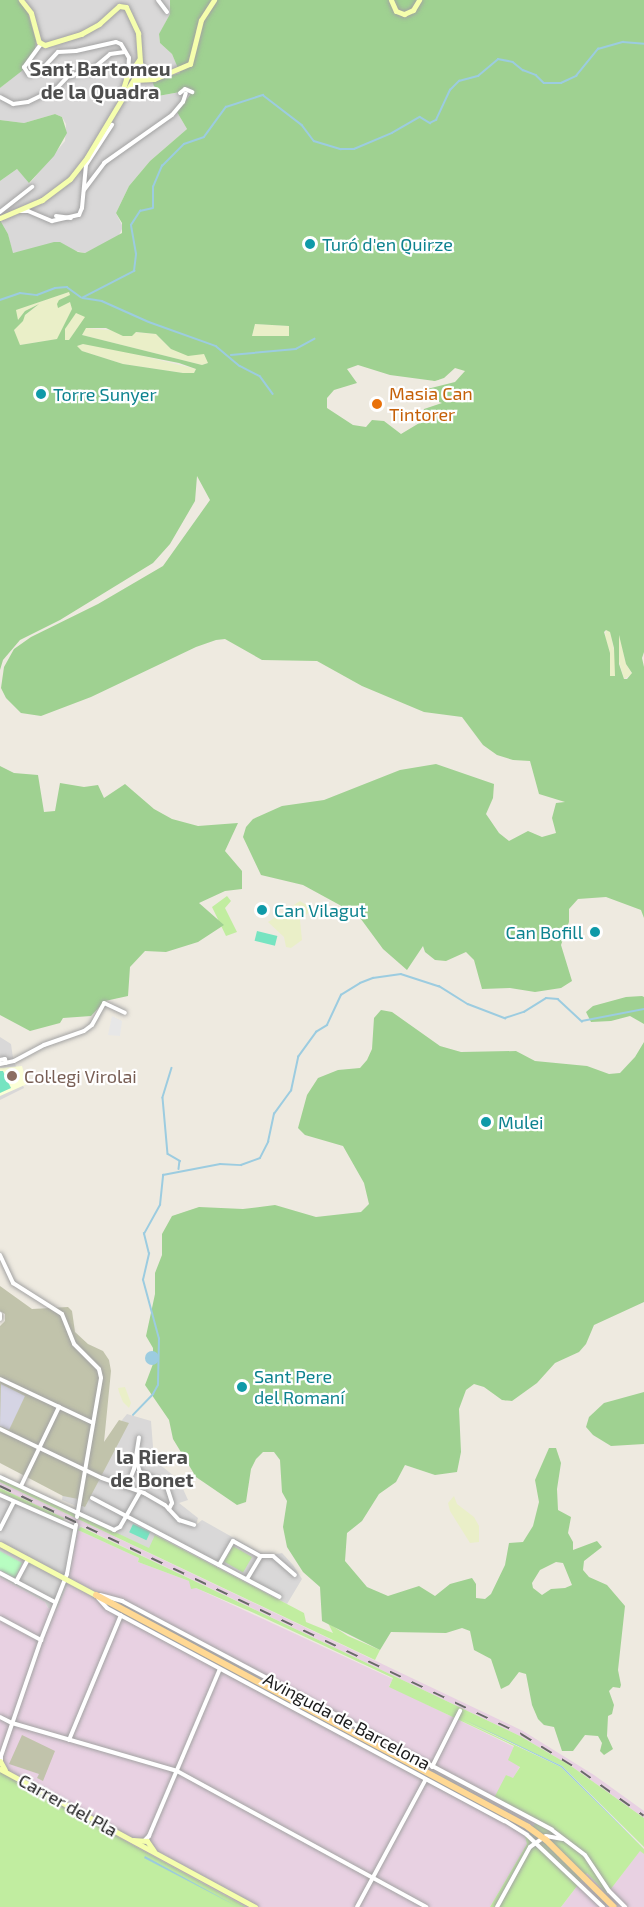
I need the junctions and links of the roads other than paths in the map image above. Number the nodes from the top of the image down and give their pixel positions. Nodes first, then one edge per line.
1 (21, 0) edge
2 (158, 0) edge
3 (214, 0) edge
4 (391, 0) edge
5 (419, 0) edge
6 (167, 12) dead end
7 (41, 44) junction
8 (125, 52) junction
9 (138, 64) junction
10 (138, 75) junction
11 (147, 77) junction
12 (129, 81) junction
13 (123, 92) junction
14 (192, 92) dead end
15 (180, 93) dead end
16 (186, 93) dead end
17 (0, 97) edge
18 (118, 105) junction
19 (112, 125) dead end
20 (32, 187) dead end
21 (83, 191) junction
22 (13, 207) junction
23 (29, 210) junction
24 (0, 212) edge
25 (56, 216) dead end
26 (0, 218) edge
27 (72, 218) junction
28 (125, 1013) dead end
29 (0, 1062) edge
30 (0, 1255) edge
31 (0, 1379) edge
32 (59, 1407) junction
33 (93, 1423) junction
34 (0, 1429) edge
35 (139, 1437) dead end
36 (39, 1448) junction
37 (135, 1457) junction
38 (85, 1470) junction
39 (0, 1476) edge
40 (21, 1486) junction
41 (127, 1487) junction
42 (140, 1492) junction
43 (0, 1495) edge
44 (92, 1498) dead end
45 (14, 1502) junction
46 (169, 1509) junction
47 (77, 1515) junction
48 (126, 1516) junction
49 (194, 1525) dead end
50 (0, 1529) edge
51 (0, 1544) edge
52 (260, 1556) junction
53 (28, 1559) junction
54 (219, 1565) junction
55 (0, 1574) edge
56 (295, 1575) dead end
57 (64, 1578) junction
58 (247, 1579) junction
59 (16, 1582) junction
60 (96, 1595) junction
61 (280, 1598) dead end
62 (55, 1602) junction
63 (127, 1604) junction
64 (114, 1609) junction
65 (121, 1615) junction
66 (0, 1618) edge
67 (40, 1640) junction
68 (223, 1667) junction
69 (460, 1711) dead end
70 (0, 1717) edge
71 (12, 1723) junction
72 (69, 1740) junction
73 (1, 1763) edge
74 (432, 1767) junction
75 (177, 1771) junction
76 (426, 1779) junction
77 (485, 1803) junction
78 (505, 1821) junction
79 (543, 1838) junction
80 (566, 1840) junction
81 (535, 1842) junction
82 (146, 1843) junction
83 (373, 1878) junction
84 (623, 1906) edge
85 (255, 1907) edge
86 (357, 1907) edge
87 (426, 1907) edge
88 (497, 1907) edge
89 (603, 1907) edge
90 (614, 1907) edge

1 - 7 main road
2 - 6 street
3 - 11 main road
4 - 5 main road
7 - 8 street
7 - 9 main road
8 - 12 street
8 - 17 street
9 - 10 main road
9 - 11 main road
9 - 12 main road
10 - 11 main road
10 - 12 main road
10 - 13 main road
11 - 12 main road
12 - 13 main road
12 - 18 main road
13 - 18 main road
14 - 15 street
16 - 21 street
18 - 23 main road
19 - 21 street
20 - 22 street
21 - 27 street
22 - 23 main road
22 - 24 street
22 - 26 main road
23 - 27 street
25 - 27 street
28 - 29 street
30 - 33 street
31 - 32 street
32 - 33 street
32 - 36 street
33 - 38 street
34 - 36 street
35 - 37 street
36 - 38 street
36 - 40 street
37 - 41 street
37 - 46 street
38 - 41 street
38 - 47 street
39 - 40 street
40 - 47 street
41 - 42 street
42 - 46 street
42 - 48 street
43 - 45 street
44 - 48 street
45 - 50 street
45 - 57 street
46 - 49 street
47 - 48 street
48 - 54 street
51 - 53 main road, Avinguda de Barcelona
52 - 54 street
52 - 56 street
52 - 58 street
53 - 57 main road, Avinguda de Barcelona
53 - 59 street
54 - 58 street
55 - 59 street
57 - 60 main road, Avinguda de Barcelona
57 - 62 street
58 - 61 street
59 - 62 street
60 - 63 street, Avinguda de Barcelona
60 - 64 main road, Avinguda de Barcelona
62 - 67 street
63 - 64 street
63 - 74 street, Avinguda de Barcelona
64 - 65 street, Avinguda de Barcelona
64 - 68 main road, Avinguda de Barcelona
65 - 68 street, Avinguda de Barcelona
65 - 72 street
66 - 67 street
67 - 71 street
68 - 75 street
68 - 76 street, Avinguda de Barcelona
68 - 77 main road, Avinguda de Barcelona
69 - 74 street
70 - 71 street
71 - 72 street
71 - 73 street
72 - 75 street
73 - 82 main road, Carrer del Pla
74 - 80 street, Avinguda de Barcelona
75 - 82 street
75 - 83 street
76 - 78 street, Avinguda de Barcelona
76 - 83 street
77 - 78 street, Avinguda de Barcelona
77 - 79 main road, Avinguda de Barcelona
78 - 81 street, Avinguda de Barcelona
79 - 80 street, Avinguda de Barcelona
79 - 81 street
79 - 90 main road, Avinguda de Barcelona
80 - 84 street, Avinguda de Barcelona
81 - 88 street
81 - 89 street, Avinguda de Barcelona
82 - 85 main road, Carrer del Pla
83 - 86 street
83 - 87 street

